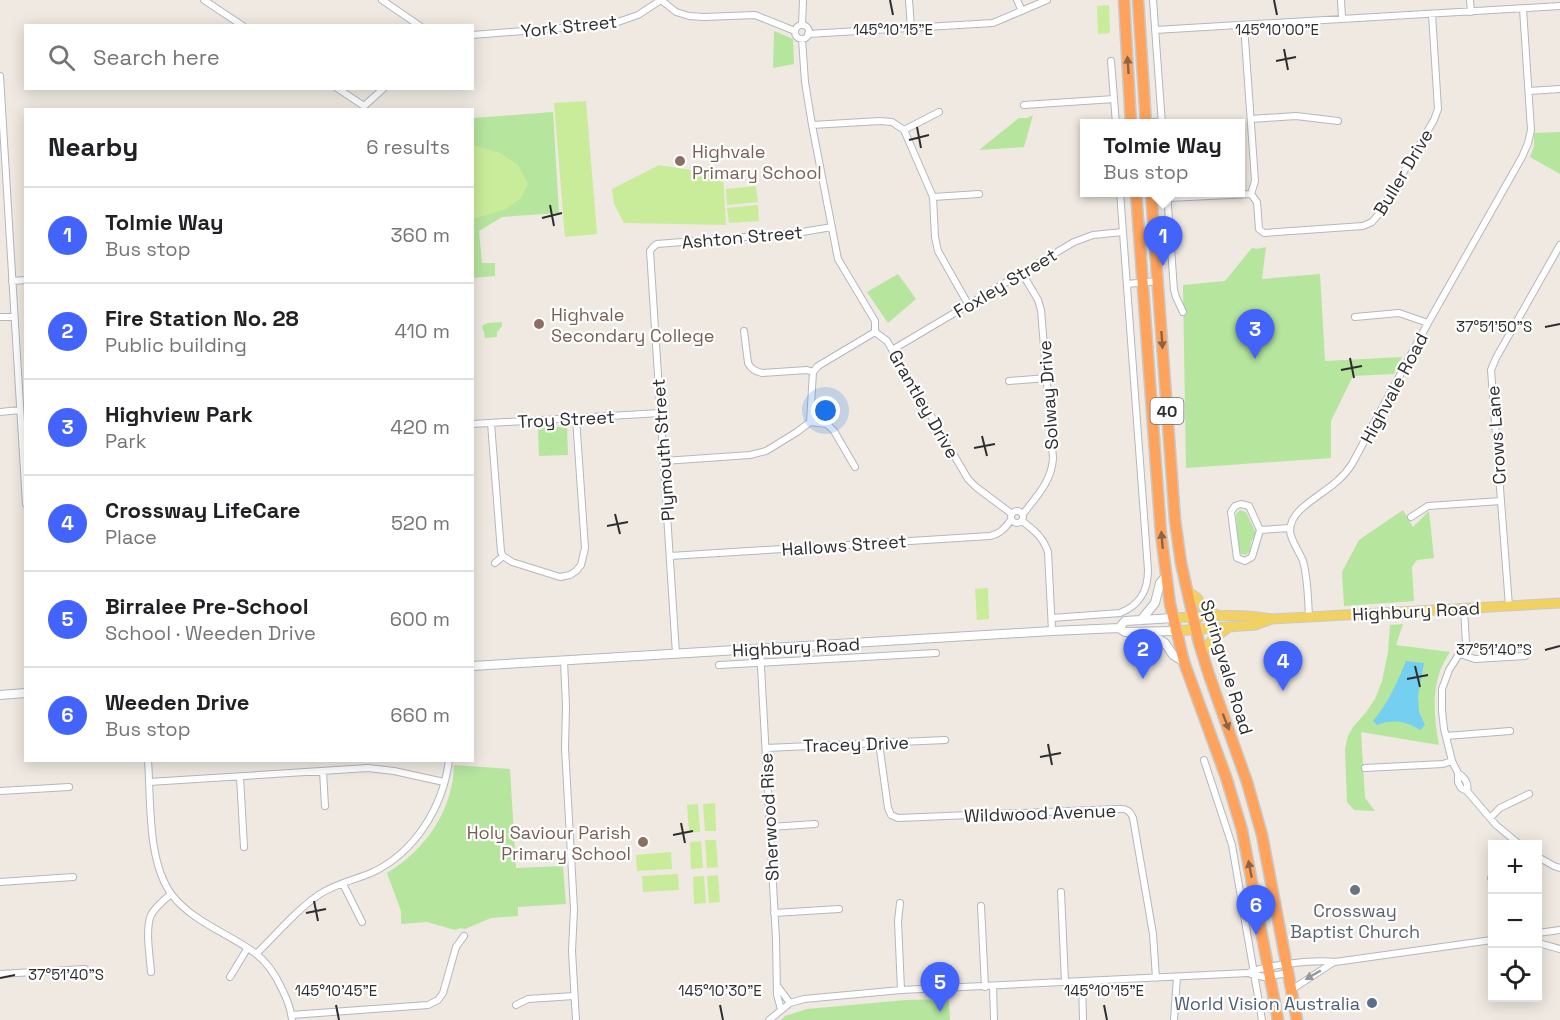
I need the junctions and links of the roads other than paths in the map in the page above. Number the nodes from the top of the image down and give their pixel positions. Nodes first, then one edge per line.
1 (204, 0) edge
2 (382, 0) edge
3 (661, 0) edge
4 (803, 0) edge
5 (909, 0) edge
6 (1017, 0) edge
7 (1047, 0) edge
8 (1124, 0) edge
9 (1138, 0) edge
10 (1153, 0) edge
11 (1341, 0) edge
12 (1470, 0) edge
13 (1560, 6) edge
14 (1523, 9) junction
15 (1022, 11) junction
16 (1471, 12) junction
17 (1432, 14) junction
18 (1342, 18) junction
19 (240, 24) edge
20 (417, 24) edge
21 (802, 25) junction
22 (1244, 25) junction
23 (911, 28) junction
24 (1155, 30) junction
25 (795, 31) junction
26 (808, 34) junction
27 (474, 35) edge
28 (802, 39) junction
29 (1111, 62) dead end
30 (0, 76) edge
31 (1560, 89) edge
32 (340, 90) edge
33 (382, 90) edge
34 (1529, 91) junction
35 (1114, 99) junction
36 (1024, 105) dead end
37 (364, 108) edge
38 (939, 112) dead end
39 (1116, 119) edge
40 (1131, 119) edge
41 (1143, 119) edge
42 (1162, 119) edge
43 (1251, 119) junction
44 (1338, 121) dead end
45 (812, 125) junction
46 (904, 130) junction
47 (979, 194) dead end
48 (1245, 194) edge
49 (1251, 194) junction
50 (933, 197) junction
51 (1120, 197) edge
52 (1136, 197) edge
53 (1151, 197) edge
54 (1167, 197) edge
55 (832, 227) junction
56 (1123, 232) junction
57 (1560, 245) edge
58 (652, 247) joint
59 (1023, 273) junction
60 (24, 280) edge
61 (12, 281) junction
62 (1158, 281) junction
63 (1143, 283) junction
64 (1127, 284) junction
65 (969, 304) junction
66 (1183, 312) dead end
67 (0, 317) edge
68 (14, 317) junction
69 (1355, 317) dead end
70 (1428, 323) junction
71 (744, 331) dead end
72 (875, 332) junction
73 (892, 350) junction
74 (813, 372) junction
75 (1047, 378) junction
76 (1009, 381) dead end
77 (20, 410) junction
78 (0, 412) edge
79 (660, 413) junction
80 (576, 418) junction
81 (810, 422) junction
82 (491, 423) junction
83 (474, 424) edge
84 (664, 461) junction
85 (855, 467) dead end
86 (24, 473) edge
87 (1501, 501) junction
88 (1012, 517) junction
89 (1411, 517) dead end
90 (1022, 518) junction
91 (1290, 528) junction
92 (1260, 530) junction
93 (503, 556) junction
94 (670, 556) junction
95 (495, 563) dead end
96 (1166, 576) junction
97 (1186, 591) junction
98 (1560, 603) edge
99 (1509, 606) junction
100 (1464, 609) junction
101 (1219, 616) junction
102 (1192, 617) junction
103 (1309, 617) junction
104 (1052, 618) junction
105 (1173, 618) junction
106 (1272, 619) junction
107 (1141, 620) junction
108 (1228, 627) junction
109 (1119, 628) junction
110 (1195, 629) junction
111 (1052, 631) junction
112 (1175, 631) junction
113 (1147, 632) junction
114 (760, 649) junction
115 (936, 652) dead end
116 (1202, 652) junction
117 (676, 654) junction
118 (1460, 654) junction
119 (1525, 656) dead end
120 (564, 660) junction
121 (760, 662) junction
122 (1184, 662) junction
123 (719, 664) dead end
124 (474, 666) edge
125 (24, 693) edge
126 (0, 695) edge
127 (1510, 731) dead end
128 (1446, 736) junction
129 (945, 740) dead end
130 (879, 743) junction
131 (766, 748) junction
132 (1204, 760) dead end
133 (1452, 760) junction
134 (148, 762) edge
135 (449, 762) edge
136 (1365, 768) dead end
137 (323, 771) junction
138 (240, 777) junction
139 (149, 782) junction
140 (444, 782) junction
141 (69, 787) dead end
142 (0, 791) edge
143 (1529, 794) dead end
144 (325, 806) dead end
145 (1490, 818) junction
146 (815, 824) dead end
147 (770, 826) junction
148 (1515, 840) edge
149 (244, 847) dead end
150 (1542, 859) edge
151 (1560, 868) edge
152 (74, 878) dead end
153 (0, 882) edge
154 (344, 884) junction
155 (1061, 892) dead end
156 (171, 894) junction
157 (900, 903) dead end
158 (981, 906) dead end
159 (839, 909) dead end
160 (774, 913) junction
161 (363, 921) dead end
162 (1560, 930) edge
163 (1542, 932) edge
164 (464, 936) dead end
165 (1488, 941) edge
166 (1542, 945) edge
167 (248, 949) junction
168 (1560, 949) edge
169 (256, 954) junction
170 (1335, 962) junction
171 (85, 969) dead end
172 (1288, 969) junction
173 (151, 972) dead end
174 (1269, 972) junction
175 (1251, 973) junction
176 (0, 974) edge
177 (230, 977) dead end
178 (1177, 977) junction
179 (1156, 978) junction
180 (1082, 981) junction
181 (1065, 982) junction
182 (778, 986) junction
183 (993, 986) junction
184 (985, 987) junction
185 (901, 990) junction
186 (1291, 990) junction
187 (574, 996) junction
188 (790, 1003) junction
189 (516, 1005) dead end
190 (781, 1009) junction
191 (292, 1017) edge
192 (576, 1020) edge
193 (769, 1020) edge
194 (994, 1020) edge
195 (1083, 1020) edge
196 (1174, 1020) edge
197 (1262, 1020) edge
198 (1278, 1020) edge
199 (1297, 1020) edge

1 - 19 street
2 - 20 street
3 - 25 street
3 - 27 street, York Street
4 - 21 street
5 - 23 street
6 - 15 street
7 - 15 street
40 -> 8 highway
9 - 41 highway
10 - 24 street
11 - 18 street
12 - 16 street
13 - 14 street
14 - 16 street
14 - 34 street, Highvale Road
15 - 23 street
16 - 17 street
17 - 18 street
17 - 49 street, Buller Drive
18 - 22 street
21 - 25 street
21 - 26 street
22 - 24 street
22 - 43 street, Buller Drive
23 - 26 street
24 - 42 street
25 - 28 street
26 - 28 street
28 - 45 street, Grantley Drive
29 - 35 street
30 - 61 street
31 - 34 street
32 - 37 street
33 - 37 street
34 - 70 street, Highvale Road
35 - 36 street
35 - 39 street
38 - 46 street
43 - 44 street
43 - 49 street, Buller Drive
45 - 46 street
45 - 55 street, Grantley Drive
46 - 50 street
47 - 50 street
48 - 49 street
50 - 65 street
51 - 56 street
52 - 63 highway, Springvale Road / 40
53 - 62 highway, Springvale Road / 40
54 - 66 street
55 - 58 street, Ashton Street
55 - 72 street, Grantley Drive
56 - 59 street, Foxley Street
56 - 64 street
57 - 87 street, Crows Lane
58 - 79 street, Plymouth Street
59 - 65 street, Foxley Street
59 - 75 street, Solway Drive
60 - 61 street
61 - 68 street
62 - 63 street
62 -> 97 highway, Springvale Road / 40
63 - 64 street
96 -> 63 highway, Springvale Road / 40
64 - 104 street
65 - 73 street, Foxley Street
67 - 68 street
68 - 77 street
69 - 70 street
70 - 91 street, Highvale Road
71 - 74 street
72 - 73 street, Grantley Drive
72 - 74 street
73 - 88 street, Grantley Drive
74 - 81 street
75 - 76 street
75 - 90 street, Solway Drive
77 - 78 street
77 - 86 street
79 - 80 street, Troy Street
79 - 84 street, Plymouth Street
80 - 82 street, Troy Street
80 - 93 street
81 - 84 street
81 - 85 street
82 - 83 street, Troy Street
82 - 93 street
84 - 94 street, Plymouth Street
87 - 89 street
87 - 99 street, Crows Lane
88 - 90 street
88 - 90 street
88 - 94 street, Hallows Street
90 - 104 street
91 - 92 street
91 - 103 street
92 - 92 street
93 - 95 street
94 - 117 street, Plymouth Street
96 - 105 highway, Springvale Road / 40
96 - 107 main road
97 - 101 main road
97 - 102 highway, Springvale Road / 40
98 - 99 main road, Highbury Road
99 - 100 main road, Highbury Road
100 - 103 main road, Highbury Road
100 - 118 street
101 - 102 main road, Highbury Road
101 - 106 main road, Highbury Road
102 - 105 main road, Highbury Road
102 - 110 highway, Springvale Road / 40
103 - 106 main road, Highbury Road
104 - 111 street
105 - 107 main road, Highbury Road
105 - 112 highway, Springvale Road / 40
106 - 108 main road, Highbury Road
107 - 109 main road, Highbury Road
108 - 110 main road, Highbury Road
108 - 116 main road
109 - 111 main road, Highbury Road
109 - 113 main road, Highbury Road
110 - 112 main road, Highbury Road
110 - 116 highway, Springvale Road / 40
111 - 114 main road, Highbury Road
112 - 113 main road, Highbury Road
112 - 122 highway, Springvale Road / 40
113 - 122 main road
114 - 117 main road, Highbury Road
114 - 121 street, Sherwood Rise
115 - 121 street
116 -> 172 highway, Springvale Road / 40
117 - 120 main road, Highbury Road
118 - 119 street
118 - 128 street
120 - 124 main road, Highbury Road
120 - 187 street
121 - 123 street
121 - 131 street, Sherwood Rise
174 -> 122 highway, Springvale Road / 40
125 - 126 main road
127 - 128 street
128 - 133 street
129 - 130 street, Tracey Drive
130 - 131 street, Tracey Drive
130 - 179 street, Wildwood Avenue
131 - 147 street, Sherwood Rise
132 - 175 street
133 - 136 street
133 - 145 street
134 - 139 street
135 - 140 street
137 - 138 street
137 - 140 street
137 - 144 street
138 - 139 street
138 - 149 street
139 - 156 street
140 - 154 street
141 - 142 street
143 - 145 street
145 - 148 street
146 - 147 street
147 - 160 street, Sherwood Rise
150 - 151 street
152 - 153 street
154 - 161 street
154 - 169 street
155 - 181 street
156 - 167 street
156 - 173 street
157 - 185 street
158 - 184 street
159 - 160 street
160 - 182 street, Sherwood Rise
162 - 163 street
164 - 191 street
165 - 170 street
166 - 168 street
167 - 169 street
167 - 177 street
169 - 191 street
170 - 172 street
170 -> 186 street
171 - 176 street
172 - 174 street
172 - 186 highway, Springvale Road / 40
174 - 175 street
174 - 198 highway, Springvale Road / 40
175 - 178 street
175 - 197 street
178 - 179 street
178 - 196 street
179 - 180 street
180 - 181 street
180 - 195 street
181 - 183 street
182 - 188 street
182 - 190 street, Sherwood Rise
183 - 184 street
183 - 194 street
184 - 185 street
185 - 188 street
186 - 199 highway, Springvale Road / 40
187 - 189 street
187 - 192 street
188 - 190 street
190 - 193 street

